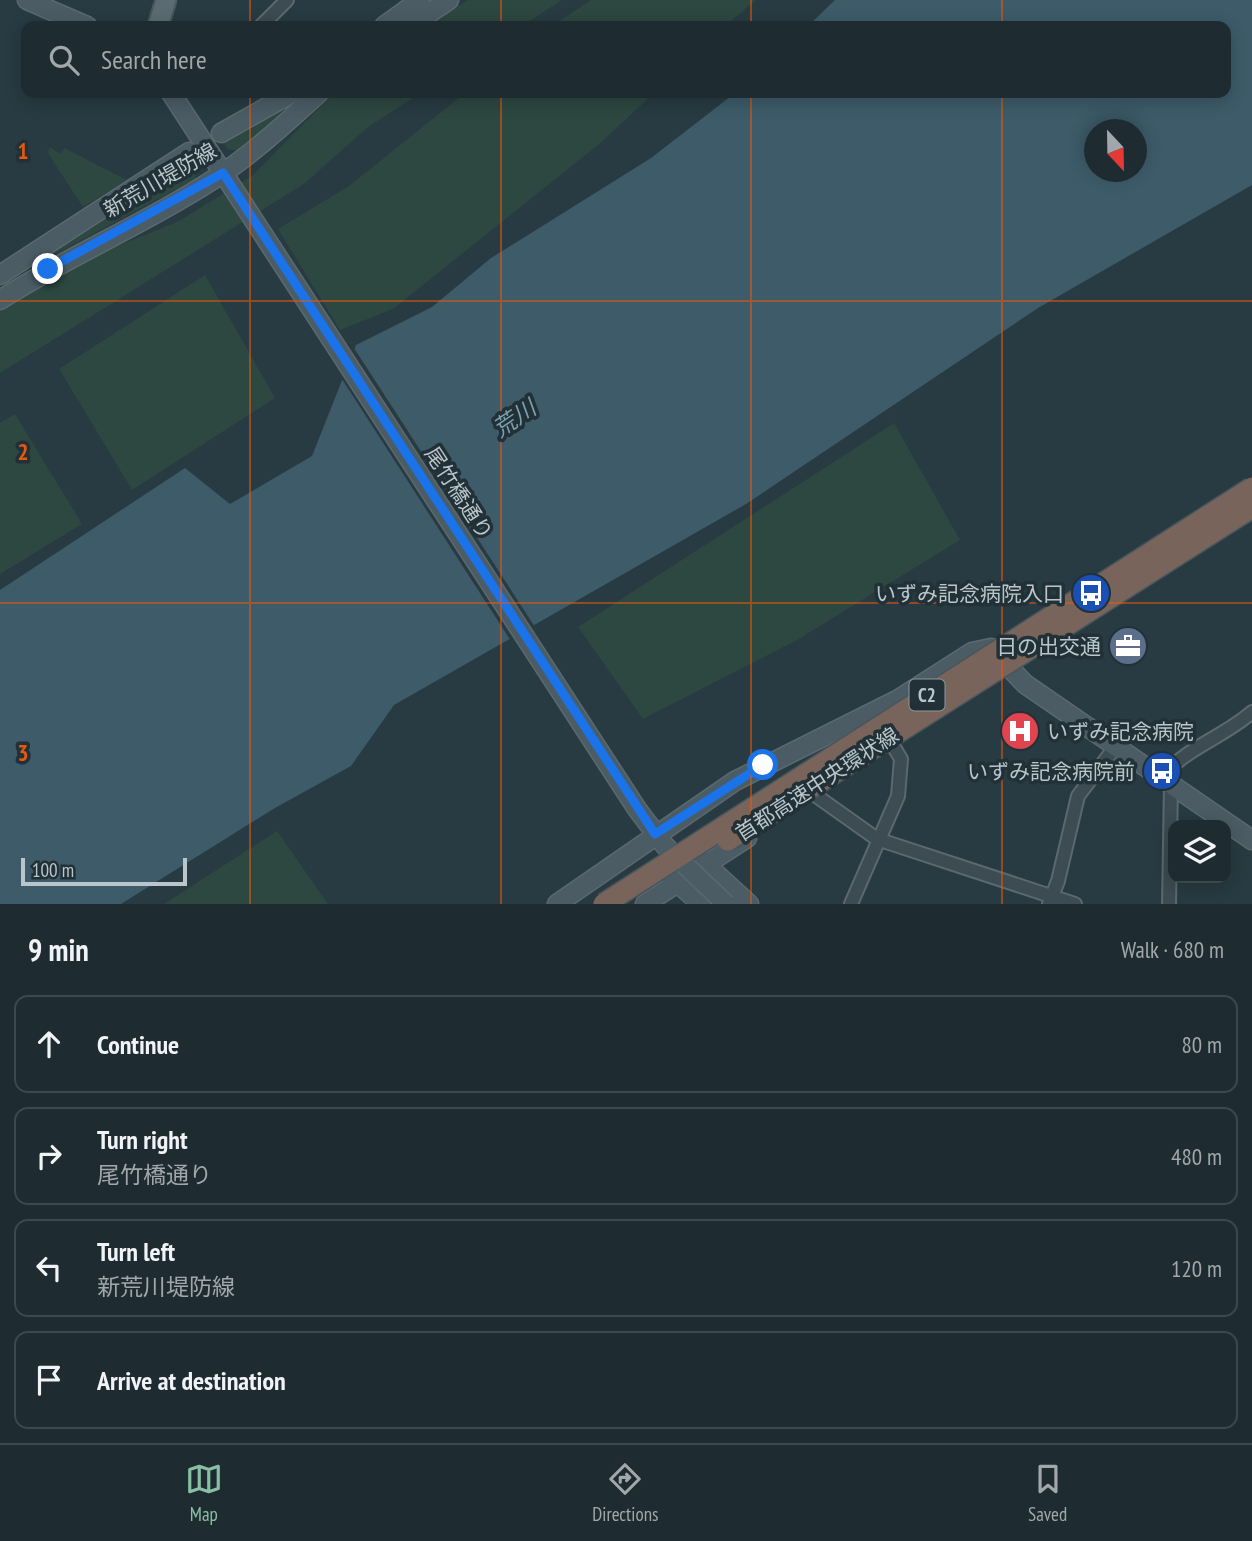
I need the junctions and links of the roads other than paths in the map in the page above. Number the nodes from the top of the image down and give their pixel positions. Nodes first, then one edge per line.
1 (27, 0) edge
2 (166, 0) edge
3 (287, 0) edge
4 (420, 0) edge
5 (449, 0) edge
6 (75, 21) edge
7 (160, 21) edge
8 (266, 21) edge
9 (391, 21) edge
10 (418, 21) edge
11 (174, 98) edge
12 (283, 98) edge
13 (314, 98) edge
14 (221, 133) dead end
15 (189, 152) dead end
16 (228, 180) junction
17 (48, 269) junction
18 (0, 275) edge
19 (0, 286) edge
20 (0, 300) edge
21 (1252, 488) edge
22 (1252, 497) edge
23 (1252, 507) edge
24 (1252, 517) edge
25 (1005, 662) junction
26 (1252, 712) edge
27 (892, 744) junction
28 (1116, 746) junction
29 (1166, 781) junction
30 (815, 795) junction
31 (877, 839) junction
32 (660, 840) junction
33 (1252, 840) edge
34 (700, 860) junction
35 (672, 878) junction
36 (1050, 900) edge
37 (557, 904) edge
38 (604, 904) edge
39 (618, 904) edge
40 (631, 904) edge
41 (645, 904) edge
42 (701, 904) edge
43 (726, 904) edge
44 (749, 904) edge
45 (850, 904) edge
46 (1075, 904) edge
47 (1169, 904) edge

1 - 6 main road
2 - 7 main road
3 - 8 street
4 - 9 main road
5 - 10 main road
11 - 16 main road, 尾竹橋通り
12 - 14 main road, 新荒川堤防線
13 - 16 main road, 新荒川堤防線
15 - 18 main road, 新荒川堤防線
16 - 17 main road, 新荒川堤防線
16 - 32 main road, 尾竹橋通り
17 - 19 main road, 新荒川堤防線
17 - 20 main road, 新荒川堤防線
21 - 38 highway, 首都高速中央環状線 / C2, bridge
22 - 25 main road
23 - 40 highway, 首都高速中央環状線 / C2, bridge
24 - 25 main road
25 - 27 main road
25 - 28 main road
25 - 32 main road
25 - 34 main road
26 - 29 street
27 - 30 main road
27 - 31 street
28 - 29 main road
28 - 36 street
29 - 33 main road
29 - 47 street
30 - 31 street
30 - 34 main road
31 - 36 street
31 - 45 street
32 - 37 main road
32 - 43 main road, 尾竹橋通り, bridge
34 - 35 main road
34 - 44 main road
35 - 39 main road
35 - 41 main road
35 - 42 main road
36 - 46 street

